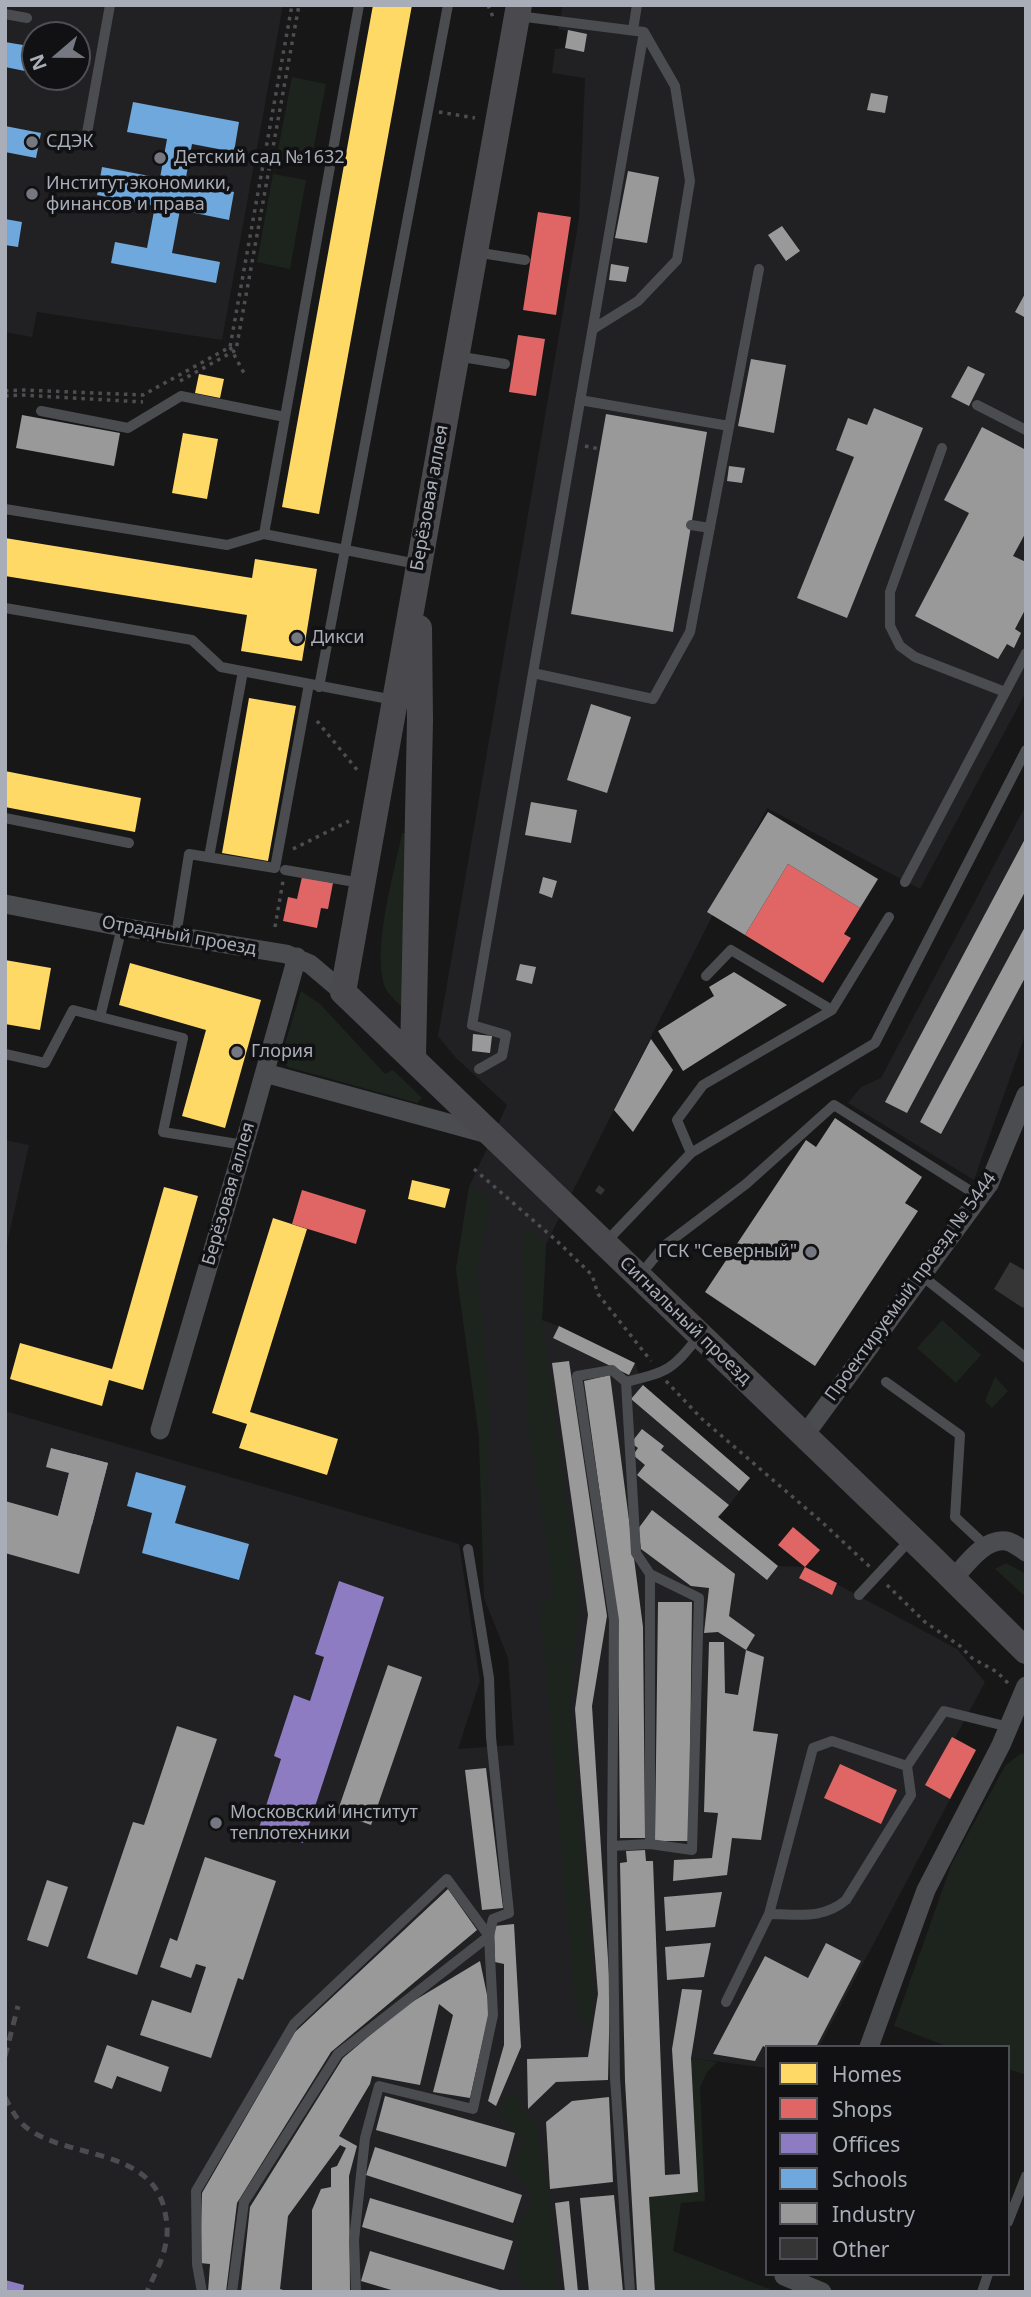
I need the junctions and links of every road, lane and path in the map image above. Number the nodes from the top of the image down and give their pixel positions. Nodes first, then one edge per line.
1 (110, 5) edge
2 (292, 5) edge
3 (299, 5) edge
4 (359, 5) edge
5 (448, 5) edge
6 (488, 5) edge
7 (637, 5) edge
8 (510, 13) edge
9 (5, 14) edge
10 (27, 18) dead end
11 (633, 30) junction
12 (644, 32) junction
13 (428, 110) junction
14 (475, 118) dead end
15 (87, 133) dead end
16 (475, 252) junction
17 (525, 260) dead end
18 (759, 269) dead end
19 (593, 330) junction
20 (230, 347) junction
21 (233, 352) junction
22 (456, 356) junction
23 (505, 364) dead end
24 (245, 375) dead end
25 (5, 394) edge
26 (580, 400) junction
27 (977, 405) dead end
28 (41, 411) dead end
29 (285, 417) junction
30 (729, 426) junction
31 (1026, 430) edge
32 (942, 448) dead end
33 (5, 509) edge
34 (691, 525) dead end
35 (709, 528) junction
36 (264, 534) junction
37 (345, 550) junction
38 (418, 564) junction
39 (5, 608) edge
40 (1026, 653) edge
41 (243, 671) junction
42 (533, 673) junction
43 (314, 685) junction
44 (1005, 692) junction
45 (394, 700) junction
46 (314, 717) dead end
47 (1026, 750) edge
48 (358, 771) dead end
49 (5, 818) edge
50 (349, 821) dead end
51 (129, 843) dead end
52 (288, 852) dead end
53 (209, 857) junction
54 (285, 870) joint
55 (905, 882) dead end
56 (362, 883) junction
57 (5, 904) edge
58 (889, 916) dead end
59 (122, 927) junction
60 (275, 928) dead end
61 (176, 936) junction
62 (296, 957) junction
63 (705, 976) dead end
64 (343, 992) junction
65 (832, 1010) junction
66 (100, 1017) junction
67 (5, 1054) edge
68 (413, 1057) junction
69 (479, 1069) dead end
70 (265, 1073) junction
71 (1026, 1096) edge
72 (488, 1134) junction
73 (244, 1145) junction
74 (691, 1153) junction
75 (474, 1170) dead end
76 (980, 1197) junction
77 (605, 1243) junction
78 (639, 1276) junction
79 (922, 1276) junction
80 (700, 1335) junction
81 (1026, 1358) edge
82 (660, 1373) junction
83 (626, 1382) junction
84 (886, 1382) dead end
85 (160, 1430) dead end
86 (804, 1436) junction
87 (911, 1538) junction
88 (986, 1546) junction
89 (468, 1549) dead end
90 (1026, 1552) edge
91 (650, 1574) junction
92 (878, 1575) junction
93 (953, 1579) junction
94 (859, 1595) dead end
95 (1026, 1651) edge
96 (1024, 1690) edge
97 (1017, 1728) edge
98 (907, 1766) junction
99 (650, 1844) junction
100 (612, 1846) junction
101 (769, 1914) junction
102 (489, 1936) junction
103 (726, 2002) dead end
104 (870, 2045) edge
105 (1026, 2176) edge
106 (1010, 2217) edge
107 (784, 2276) edge
108 (202, 2292) edge
109 (232, 2292) edge
110 (356, 2292) edge
111 (629, 2292) edge
112 (822, 2292) edge

1 - 15 lane
2 - 20 path
3 - 21 path
4 - 29 lane
5 - 13 lane
6 - 8 path
7 - 11 lane
8 - 11 lane
8 - 16 main road, Берёзовая аллея
9 - 10 lane
11 - 12 lane
12 - 19 lane
12 - 19 lane
13 - 14 path
13 - 37 lane
16 - 17 lane
16 - 22 main road, Берёзовая аллея
18 - 30 lane
19 - 26 lane
20 - 21 path
20 - 25 path
21 - 24 path
21 - 25 path
22 - 23 lane
22 - 38 main road, Берёзовая аллея
26 - 30 lane
26 - 42 lane
27 - 31 lane
28 - 29 lane
29 - 36 lane
30 - 35 lane
32 - 44 lane
33 - 36 lane
34 - 35 lane
35 - 42 lane
36 - 37 lane
37 - 38 lane
37 - 43 lane
38 - 45 main road, Берёзовая аллея
38 - 68 main road
39 - 41 lane
40 - 44 lane
41 - 43 lane
41 - 53 lane
42 - 69 lane
43 - 45 lane
43 - 53 lane
44 - 55 lane
45 - 56 main road, Берёзовая аллея
46 - 48 path
47 - 74 lane
49 - 51 lane
50 - 52 path
53 - 61 lane
54 - 56 lane
54 - 60 path
56 - 64 main road, Берёзовая аллея
57 - 59 street, Отрадный проезд
58 - 65 lane
59 - 61 street, Отрадный проезд
59 - 66 lane
61 - 62 street, Отрадный проезд
62 - 64 street, Отрадный проезд
62 - 70 street, Берёзовая аллея
63 - 65 lane
64 - 68 main road, Сигнальный проезд
65 - 74 lane
66 - 67 lane
66 - 73 lane
68 - 72 main road, Сигнальный проезд
70 - 72 street
70 - 73 street, Берёзовая аллея
71 - 76 street, Проектируемый проезд № 5444
72 - 77 main road, Сигнальный проезд
73 - 85 street, Берёзовая аллея
74 - 77 lane
75 - 82 path
76 - 78 lane
76 - 79 street, Проектируемый проезд № 5444
77 - 78 main road, Сигнальный проезд
78 - 80 main road, Сигнальный проезд
79 - 81 lane
79 - 86 street, Проектируемый проезд № 5444
80 - 82 lane
80 - 86 main road, Сигнальный проезд
82 - 83 lane
82 - 92 path
83 - 91 lane
83 - 100 lane
84 - 88 lane
86 - 87 main road, Сигнальный проезд
87 - 92 lane
87 - 93 main road, Сигнальный проезд
88 - 90 street
88 - 93 street
89 - 102 lane
91 - 99 lane
91 - 99 lane
92 - 94 lane
92 - 96 path
93 - 95 main road, Сигнальный проезд
96 - 97 street
97 - 98 lane
97 - 104 street
98 - 101 lane
98 - 101 lane
99 - 100 lane
100 - 111 lane
101 - 103 lane
102 - 108 lane
102 - 109 lane
102 - 110 lane
105 - 106 lane
107 - 112 street

